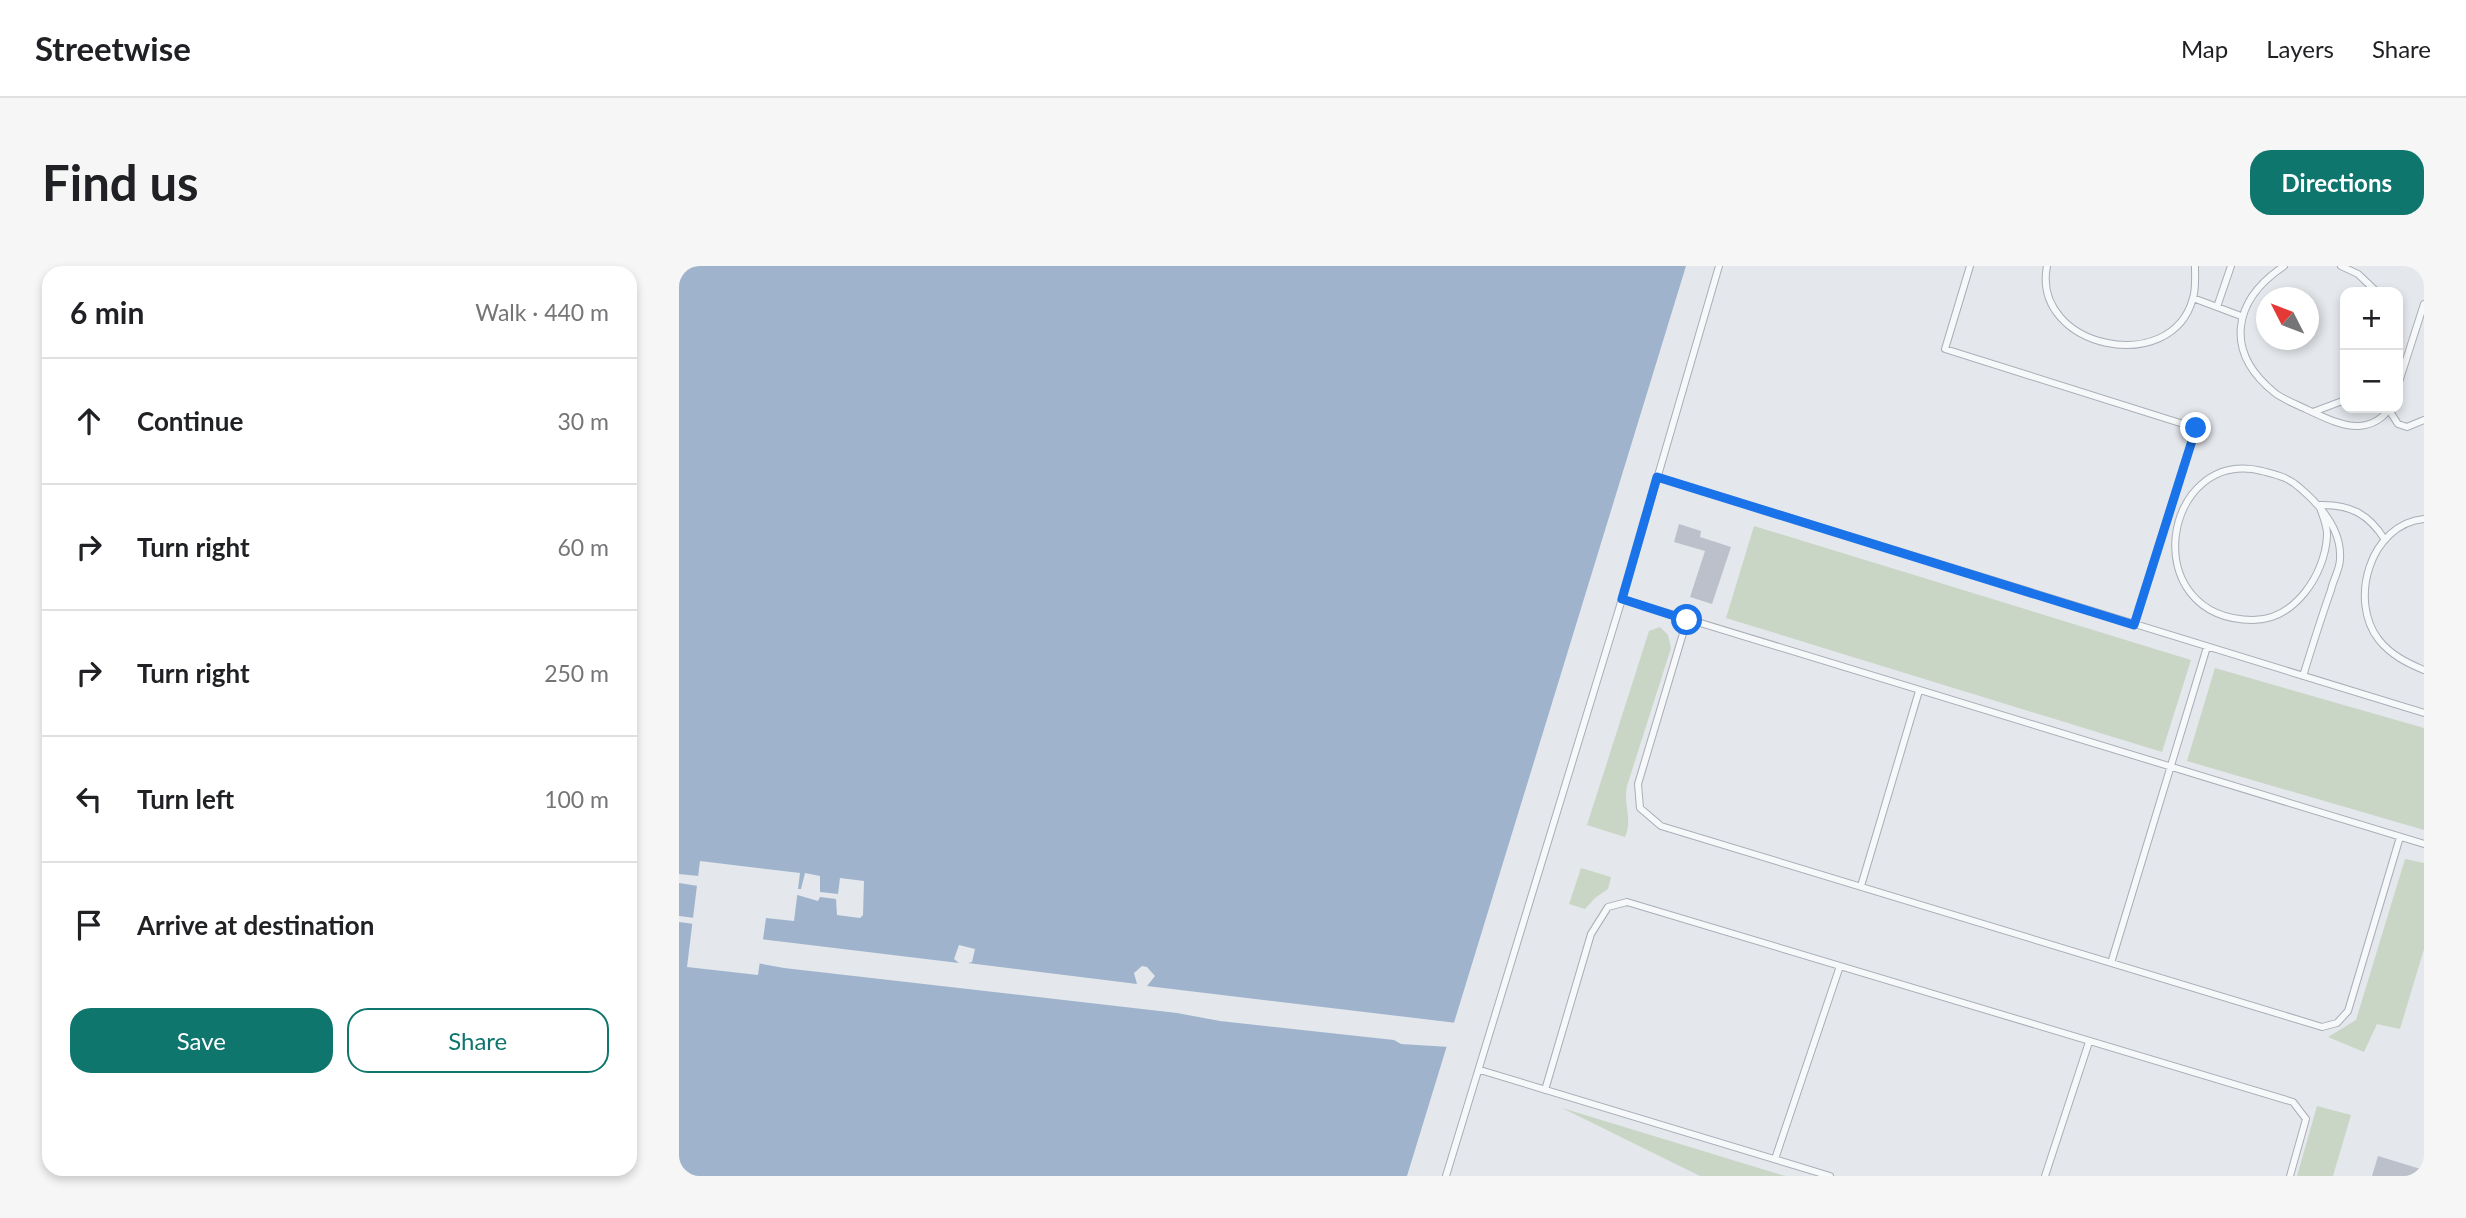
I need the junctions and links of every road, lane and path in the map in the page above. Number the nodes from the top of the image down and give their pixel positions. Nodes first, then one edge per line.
1 (1719, 266) edge
2 (1970, 266) edge
3 (2047, 266) edge
4 (2195, 266) edge
5 (2231, 266) edge
6 (2284, 266) edge
7 (2341, 266) edge
8 (2372, 287) edge
9 (2193, 298) junction
10 (2424, 304) edge
11 (2217, 307) junction
12 (2241, 316) junction
13 (2403, 369) edge
14 (2340, 402) edge
15 (2313, 412) junction
16 (2386, 413) edge
17 (2392, 413) edge
18 (2424, 419) edge
19 (1657, 477) junction
20 (2319, 505) junction
21 (2424, 519) edge
22 (2385, 540) junction
23 (1622, 599) junction
24 (1687, 620) junction
25 (2134, 625) junction
26 (2207, 647) junction
27 (2424, 670) edge
28 (2303, 676) junction
29 (1919, 691) junction
30 (2424, 713) edge
31 (2168, 768) junction
32 (2400, 837) junction
33 (2424, 844) edge
34 (1861, 886) junction
35 (2111, 963) junction
36 (1840, 966) junction
37 (2089, 1042) junction
38 (1480, 1070) junction
39 (1545, 1090) junction
40 (1775, 1159) junction
41 (1446, 1176) edge
42 (1831, 1176) edge
43 (2045, 1176) edge
44 (2290, 1176) edge

1 - 19 lane
2 - 25 lane
3 - 9 lane
4 - 9 lane
5 - 11 lane
6 - 12 lane
7 - 8 lane
9 - 11 lane
10 - 13 lane
11 - 12 lane
12 - 15 lane
14 - 15 lane
15 - 16 lane
17 - 18 lane
19 - 23 lane
19 - 25 lane
20 - 20 lane
20 - 22 lane
20 - 28 lane
21 - 22 lane
22 - 27 lane
23 - 24 lane
23 - 38 lane
24 - 29 lane
24 - 34 lane
25 - 26 lane
26 - 28 lane
26 - 31 lane
28 - 30 lane
29 - 31 lane
29 - 34 lane
31 - 32 lane
31 - 35 lane
32 - 33 lane
32 - 35 lane
34 - 35 lane
36 - 37 lane
36 - 39 lane
36 - 40 lane
37 - 43 lane
37 - 44 lane
38 - 39 lane
38 - 41 lane
39 - 40 lane
40 - 42 lane

